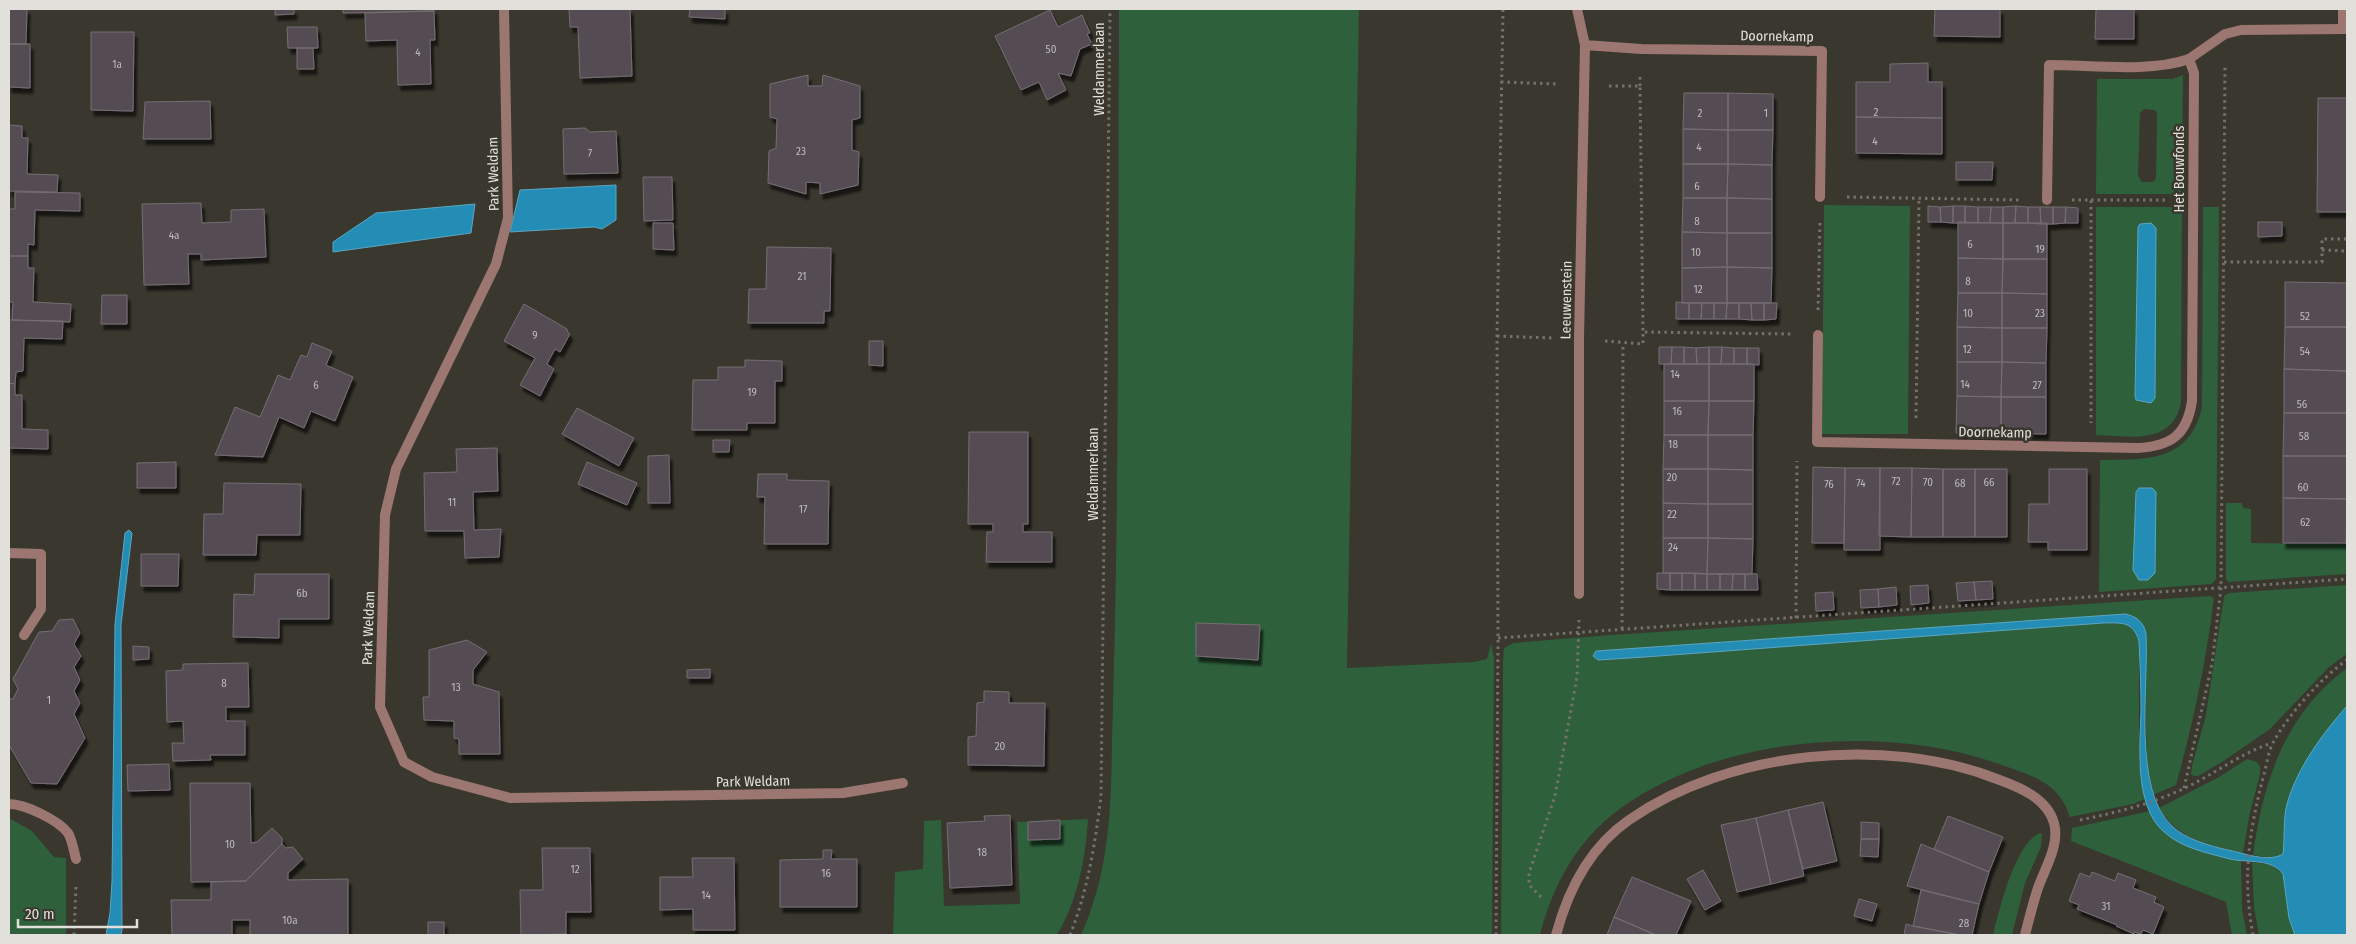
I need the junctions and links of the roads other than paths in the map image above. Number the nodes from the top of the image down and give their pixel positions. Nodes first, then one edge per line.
1 (504, 9) edge
2 (1577, 9) edge
3 (2343, 9) edge
4 (2345, 29) edge
5 (1585, 46) junction
6 (2189, 59) junction
7 (1820, 197) road end
8 (2047, 200) road end
9 (1818, 335) road end
10 (2171, 441) joint
11 (9, 553) edge
12 (1579, 594) road end
13 (24, 635) dead end
14 (903, 783) dead end
15 (9, 804) edge
16 (76, 859) road end
17 (1556, 935) edge
18 (2025, 935) edge

1 - 14 street, Park Weldam
2 - 5 street, Leeuwenstein
3 - 4 street
4 - 6 street
5 - 7 street, Doornekamp
5 - 12 street, Leeuwenstein
6 - 8 street
6 - 10 street, Het Bouwfonds
9 - 10 street, Doornekamp
11 - 13 street
15 - 16 street
17 - 18 street

